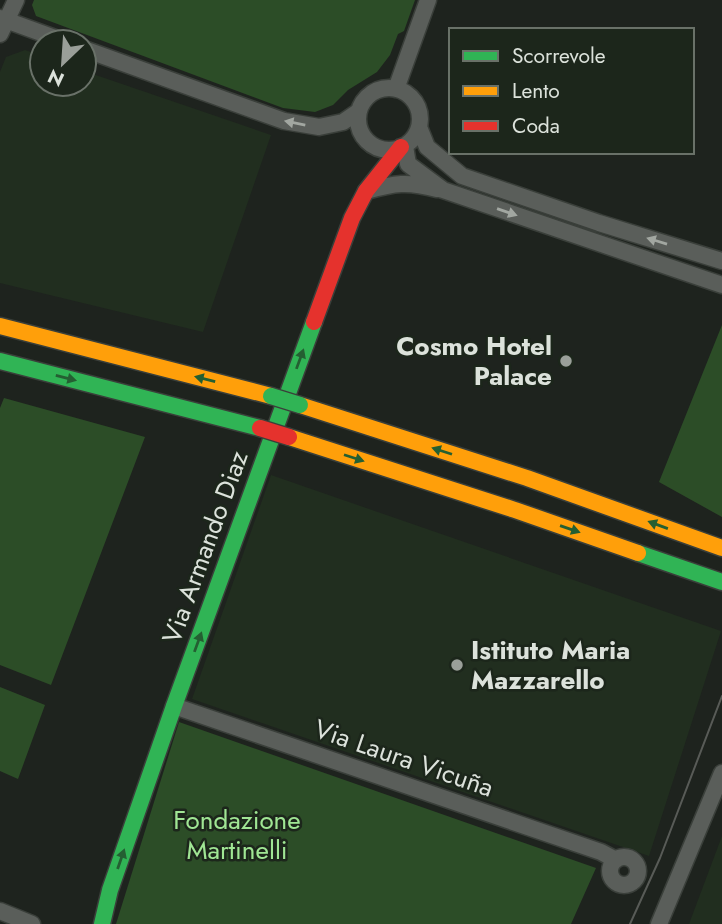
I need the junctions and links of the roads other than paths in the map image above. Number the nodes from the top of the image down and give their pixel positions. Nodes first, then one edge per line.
1 (16, 0) edge
2 (428, 0) edge
3 (2, 24) edge
4 (28, 31) edge
5 (98, 54) edge
6 (396, 89) junction
7 (359, 111) junction
8 (419, 127) junction
9 (403, 146) junction
10 (443, 190) junction
11 (366, 191) junction
12 (722, 261) edge
13 (722, 285) edge
14 (0, 326) edge
15 (0, 361) edge
16 (722, 548) edge
17 (722, 582) edge
18 (174, 706) junction
19 (722, 761) edge
20 (722, 773) edge
21 (706, 813) junction
22 (616, 860) dead end
23 (0, 911) edge
24 (32, 924) edge
25 (102, 924) edge
26 (659, 924) edge

1 - 3 street
2 - 6 street
3 - 4 street
7 -> 5 street
6 - 7 street
6 - 8 street
7 - 9 street
8 - 9 street
12 -> 8 street
9 - 10 street
9 - 11 main road, Via Armando Diaz
10 - 11 street
10 -> 13 street
18 -> 11 main road, Via Armando Diaz
16 -> 14 main road, bridge
15 -> 17 main road, bridge
18 - 22 street, Via Laura Vicuña
25 -> 18 main road, Via Armando Diaz
19 - 21 street
20 - 21 street
21 - 26 street
23 - 24 street

